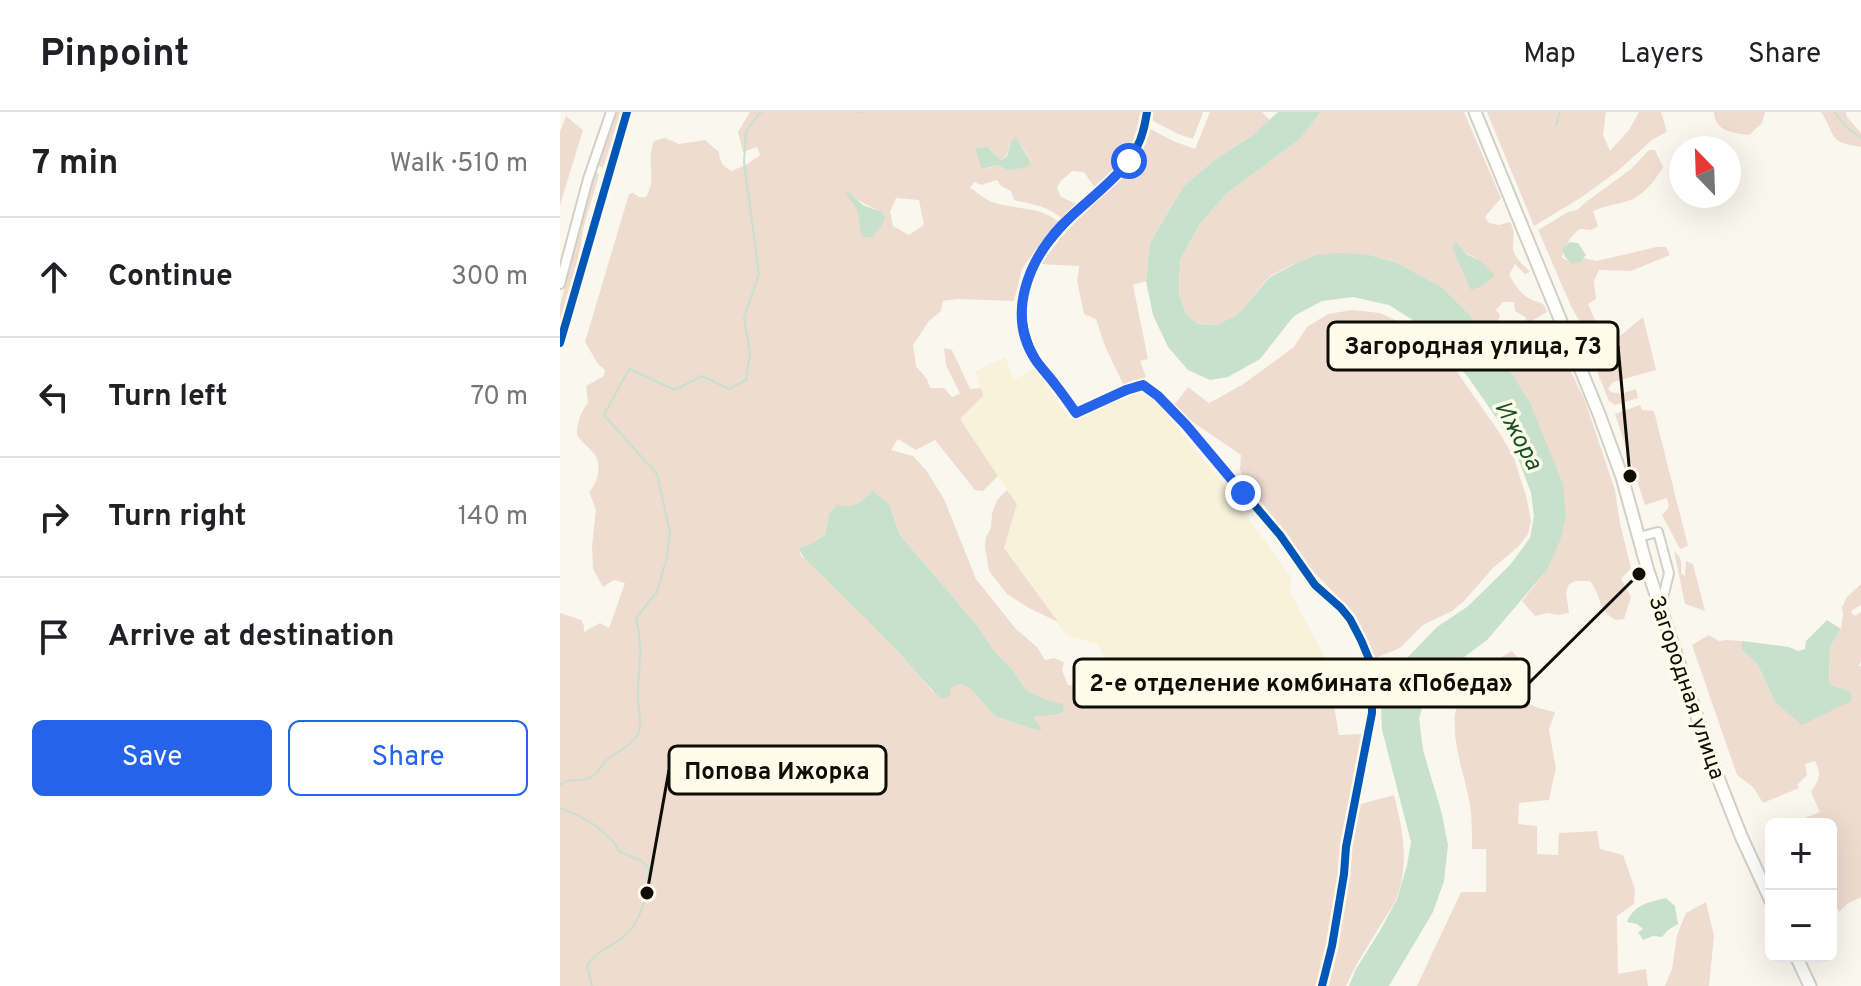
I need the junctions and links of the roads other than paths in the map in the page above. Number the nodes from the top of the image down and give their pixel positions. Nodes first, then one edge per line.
1 (611, 112) edge
2 (627, 112) edge
3 (1147, 112) edge
4 (1475, 112) edge
5 (588, 179) junction
6 (598, 212) junction
7 (560, 284) edge
8 (560, 343) edge
9 (1639, 537) junction
10 (1661, 607) junction
11 (1766, 890) edge
12 (1799, 962) edge
13 (1322, 986) edge
14 (1810, 986) edge

1 - 5 street
2 - 6 street
3 - 13 street
4 - 9 main road, Загородная улица
5 - 6 street
5 - 7 street
6 - 8 street
9 - 10 main road, Загородная улица
9 - 10 street
10 - 11 main road, Загородная улица
12 - 14 main road

